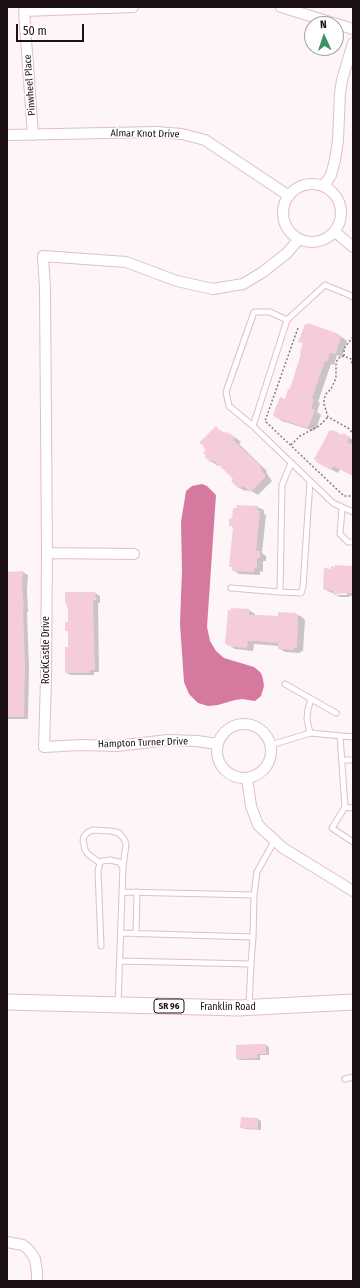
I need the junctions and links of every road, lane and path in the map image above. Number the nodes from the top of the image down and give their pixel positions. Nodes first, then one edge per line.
1 (133, 7) edge
2 (281, 7) edge
3 (353, 28) edge
4 (353, 43) edge
5 (7, 135) edge
6 (33, 135) junction
7 (324, 186) junction
8 (289, 196) junction
9 (335, 232) junction
10 (299, 239) junction
11 (353, 247) edge
12 (353, 297) edge
13 (287, 320) junction
14 (298, 328) dead end
15 (353, 337) edge
16 (344, 356) junction
17 (353, 367) edge
18 (328, 417) junction
19 (253, 426) junction
20 (353, 433) edge
21 (291, 445) junction
22 (291, 463) junction
23 (310, 481) junction
24 (353, 496) edge
25 (342, 508) junction
26 (353, 512) edge
27 (353, 542) edge
28 (48, 553) junction
29 (134, 554) dead end
30 (231, 588) dead end
31 (280, 592) junction
32 (285, 684) dead end
33 (311, 699) junction
34 (336, 713) dead end
35 (310, 733) junction
36 (340, 736) junction
37 (353, 737) edge
38 (217, 744) junction
39 (271, 745) junction
40 (44, 747) joint
41 (342, 760) junction
42 (353, 760) edge
43 (247, 778) junction
44 (345, 807) junction
45 (353, 808) edge
46 (275, 840) junction
47 (353, 842) edge
48 (100, 863) junction
49 (123, 867) junction
50 (353, 891) edge
51 (122, 892) junction
52 (138, 892) junction
53 (254, 895) junction
54 (121, 933) junction
55 (136, 934) junction
56 (253, 937) junction
57 (101, 946) dead end
58 (120, 961) junction
59 (251, 964) junction
60 (7, 1002) edge
61 (353, 1002) edge
62 (118, 1005) junction
63 (249, 1007) junction
64 (353, 1078) edge
65 (345, 1079) dead end
66 (7, 1242) edge
67 (37, 1281) edge

1 - 6 street, Pinwheel Place
2 - 3 street
4 - 7 street
5 - 6 street, Almar Knot Drive
6 - 8 street, Almar Knot Drive
7 - 8 street
7 - 9 street
8 - 10 street
9 - 10 street
9 - 11 street
10 - 28 street, RockCastle Drive
12 - 13 lane
13 - 19 lane
13 - 19 lane
14 - 21 path
15 - 16 path
16 - 17 path
16 - 18 path
18 - 20 path
18 - 21 path
19 - 22 lane
21 - 24 path
22 - 23 lane
22 - 31 lane
23 - 25 lane
23 - 31 lane
25 - 26 lane
25 - 27 lane
28 - 29 street
28 - 40 street, RockCastle Drive
30 - 31 lane
32 - 33 lane
33 - 34 lane
33 - 35 lane
35 - 36 lane
35 - 39 lane
36 - 37 lane
36 - 41 lane
38 - 39 street
38 - 40 street, Hampton Turner Drive
38 - 43 street
39 - 43 street
41 - 42 lane
41 - 44 lane
43 - 46 street
44 - 45 lane
44 - 47 lane
46 - 50 street
46 - 53 lane
48 - 49 lane
48 - 49 lane
48 - 57 lane
49 - 51 lane
51 - 52 lane
51 - 54 lane
52 - 53 lane
52 - 55 lane
53 - 56 lane
54 - 55 lane
54 - 58 lane
55 - 56 lane
56 - 59 lane
58 - 59 lane
58 - 62 lane
59 - 63 lane
60 - 62 main road, Franklin Road / SR 96
61 - 63 main road, Franklin Road / SR 96
62 - 63 main road, Franklin Road / SR 96
64 - 65 lane
66 - 67 street

